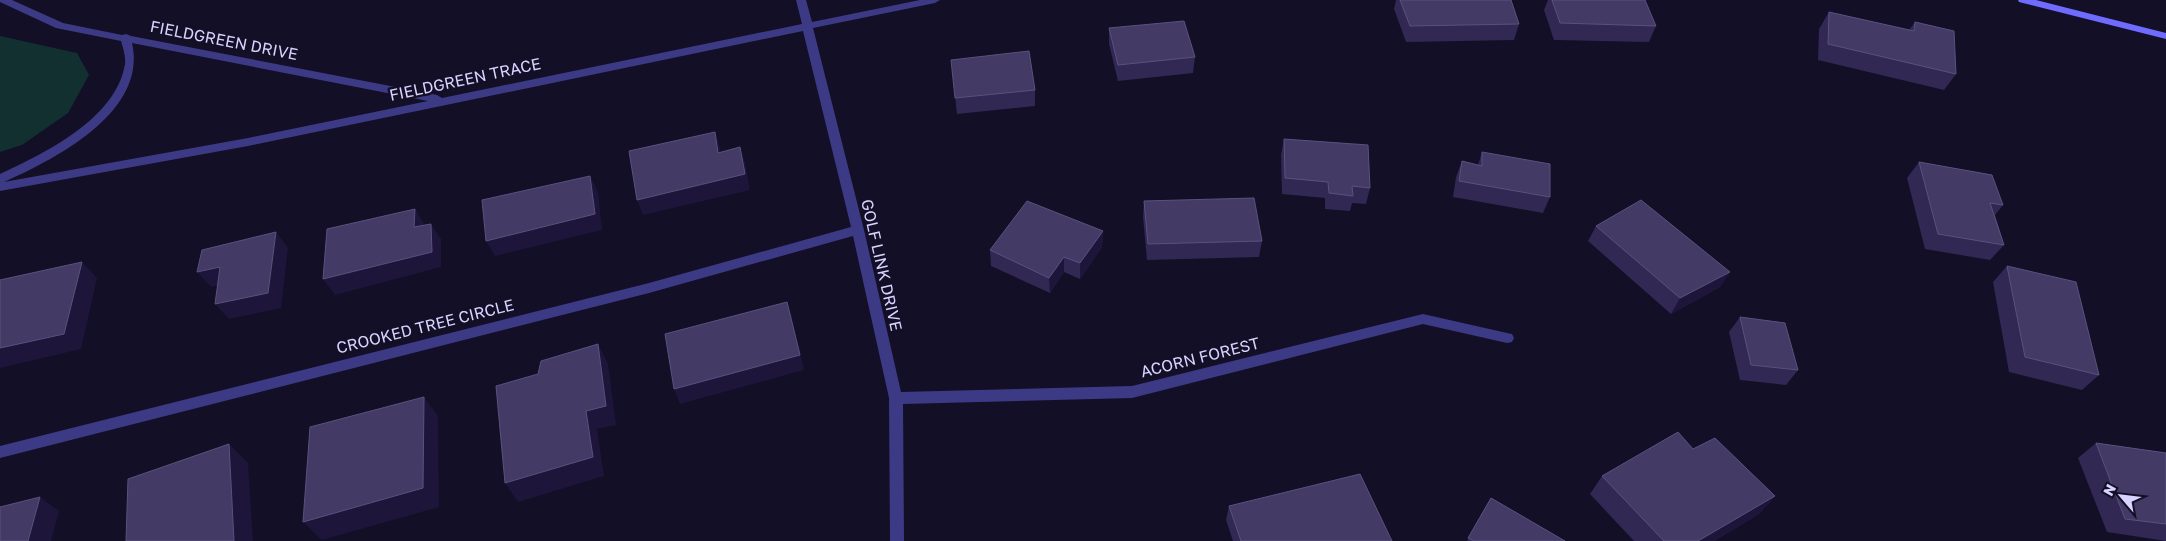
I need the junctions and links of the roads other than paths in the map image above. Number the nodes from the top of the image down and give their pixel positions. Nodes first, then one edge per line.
1 (4, 0) edge
2 (801, 0) edge
3 (935, 0) edge
4 (2023, 0) edge
5 (807, 25) junction
6 (2166, 36) edge
7 (126, 37) junction
8 (442, 100) junction
9 (0, 179) edge
10 (0, 187) edge
11 (858, 230) junction
12 (1507, 338) dead end
13 (896, 398) junction
14 (0, 452) edge
15 (897, 541) edge

1 - 7 street, FIELDGREEN DRIVE
2 - 5 street, GOLF LINK DRIVE
3 - 5 street, FIELDGREEN TRACE
4 - 6 street
5 - 8 street, FIELDGREEN TRACE
5 - 11 street, GOLF LINK DRIVE
7 - 8 street, FIELDGREEN DRIVE
7 - 9 street
8 - 10 street, FIELDGREEN TRACE
11 - 13 street, GOLF LINK DRIVE
11 - 14 street, CROOKED TREE CIRCLE
12 - 13 street, ACORN FOREST
13 - 15 street, GOLF LINK DRIVE

